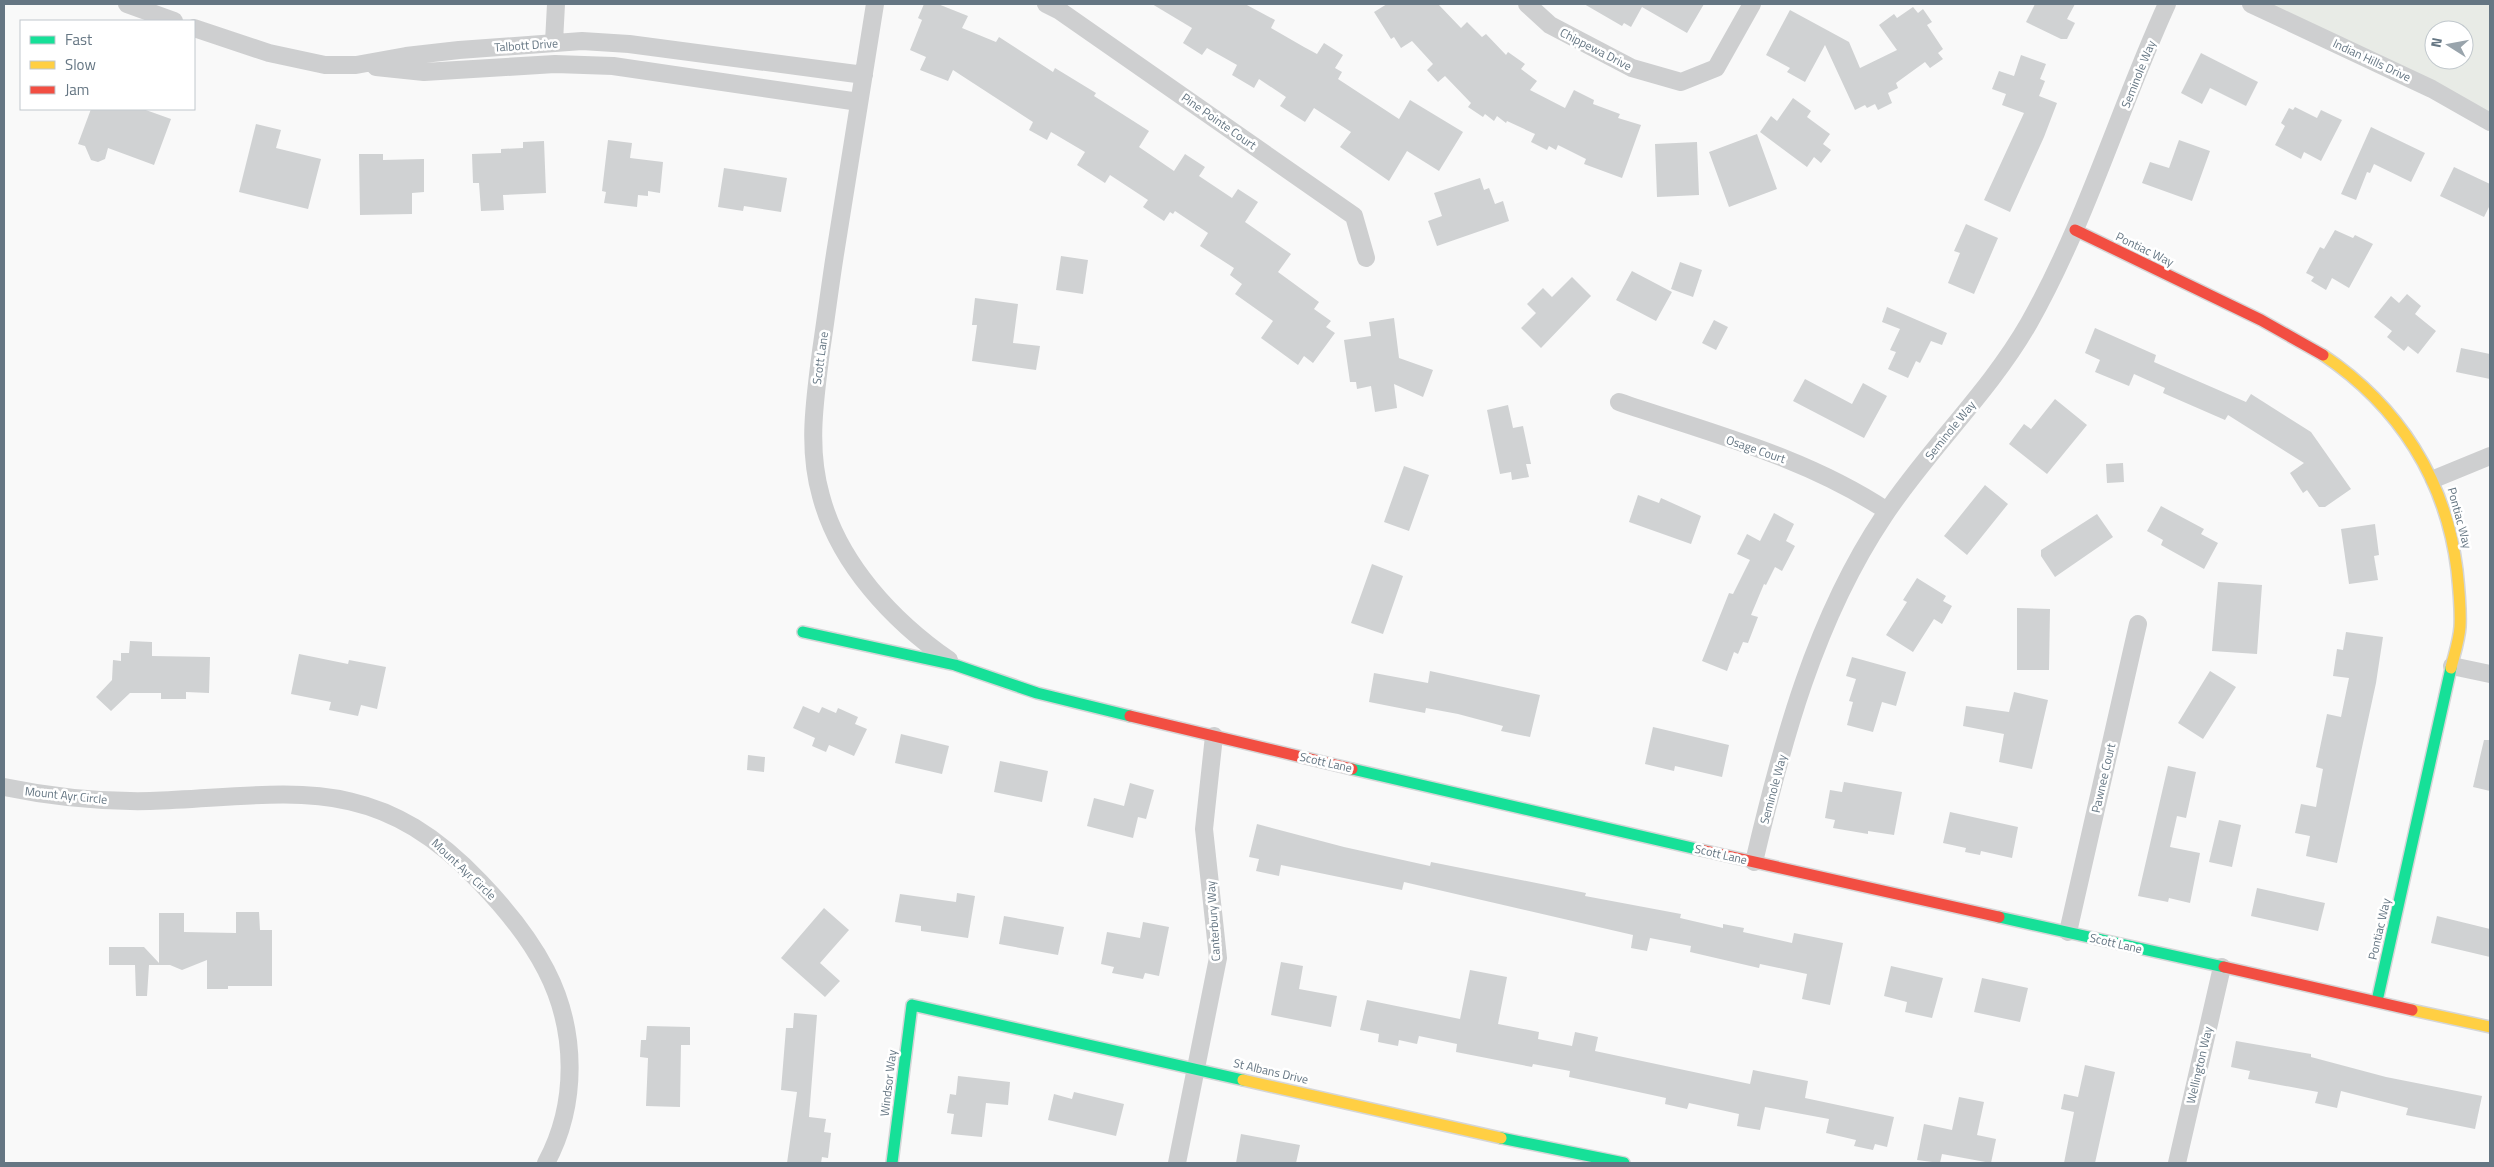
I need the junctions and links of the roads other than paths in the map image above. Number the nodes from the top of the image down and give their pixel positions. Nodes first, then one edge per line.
1 (127, 4) edge
2 (556, 4) edge
3 (875, 4) edge
4 (1046, 4) edge
5 (1528, 4) edge
6 (1752, 4) edge
7 (2166, 4) edge
8 (2251, 4) edge
9 (171, 20) edge
10 (195, 28) edge
11 (554, 42) junction
12 (356, 65) junction
13 (864, 75) junction
14 (860, 102) junction
15 (2490, 122) edge
16 (2075, 230) junction
17 (1366, 258) dead end
18 (1619, 402) dead end
19 (2490, 456) edge
20 (2434, 479) junction
21 (1887, 511) junction
22 (2138, 624) dead end
23 (803, 632) dead end
24 (955, 665) junction
25 (2452, 666) junction
26 (2490, 674) edge
27 (1214, 736) junction
28 (4, 787) edge
29 (1754, 862) junction
30 (2068, 932) junction
31 (2222, 967) junction
32 (2377, 1001) junction
33 (912, 1005) joint
34 (2490, 1027) edge
35 (1196, 1069) junction
36 (1569, 1157) edge
37 (546, 1163) edge
38 (892, 1163) edge
39 (1177, 1163) edge
40 (1624, 1163) edge
41 (2177, 1163) edge

1 - 9 street
2 - 11 street
3 - 13 street, Scott Lane
4 - 17 street, Pine Pointe Court
5 - 6 street, Chippewa Drive
7 - 16 street, Seminole Way
8 - 15 street, Indian Hills Drive
10 - 12 street, Talbott Drive
11 - 12 street, Talbott Drive
11 - 13 street, Talbott Drive
12 - 14 street
13 - 14 street, Scott Lane
14 - 24 street, Scott Lane
16 - 20 street, Pontiac Way
16 - 21 street, Seminole Way
18 - 21 street, Osage Court
19 - 20 street
20 - 25 street, Pontiac Way
21 - 29 street, Seminole Way
22 - 30 street, Pawnee Court
23 - 24 street, Scott Lane
24 - 27 street, Scott Lane
25 - 26 street
25 - 32 street, Pontiac Way
27 - 29 street, Scott Lane
27 - 35 street, Canterbury Way
28 - 37 street, Mount Ayr Circle
29 - 30 street, Scott Lane
30 - 31 street, Scott Lane
31 - 32 street, Scott Lane
31 - 41 street, Wellington Way
32 - 34 street, Scott Lane
33 - 35 street, St Albans Drive
33 - 38 street, Windsor Way
35 - 36 street, St Albans Drive
35 - 39 street, Canterbury Way
36 - 40 street, St Albans Drive

